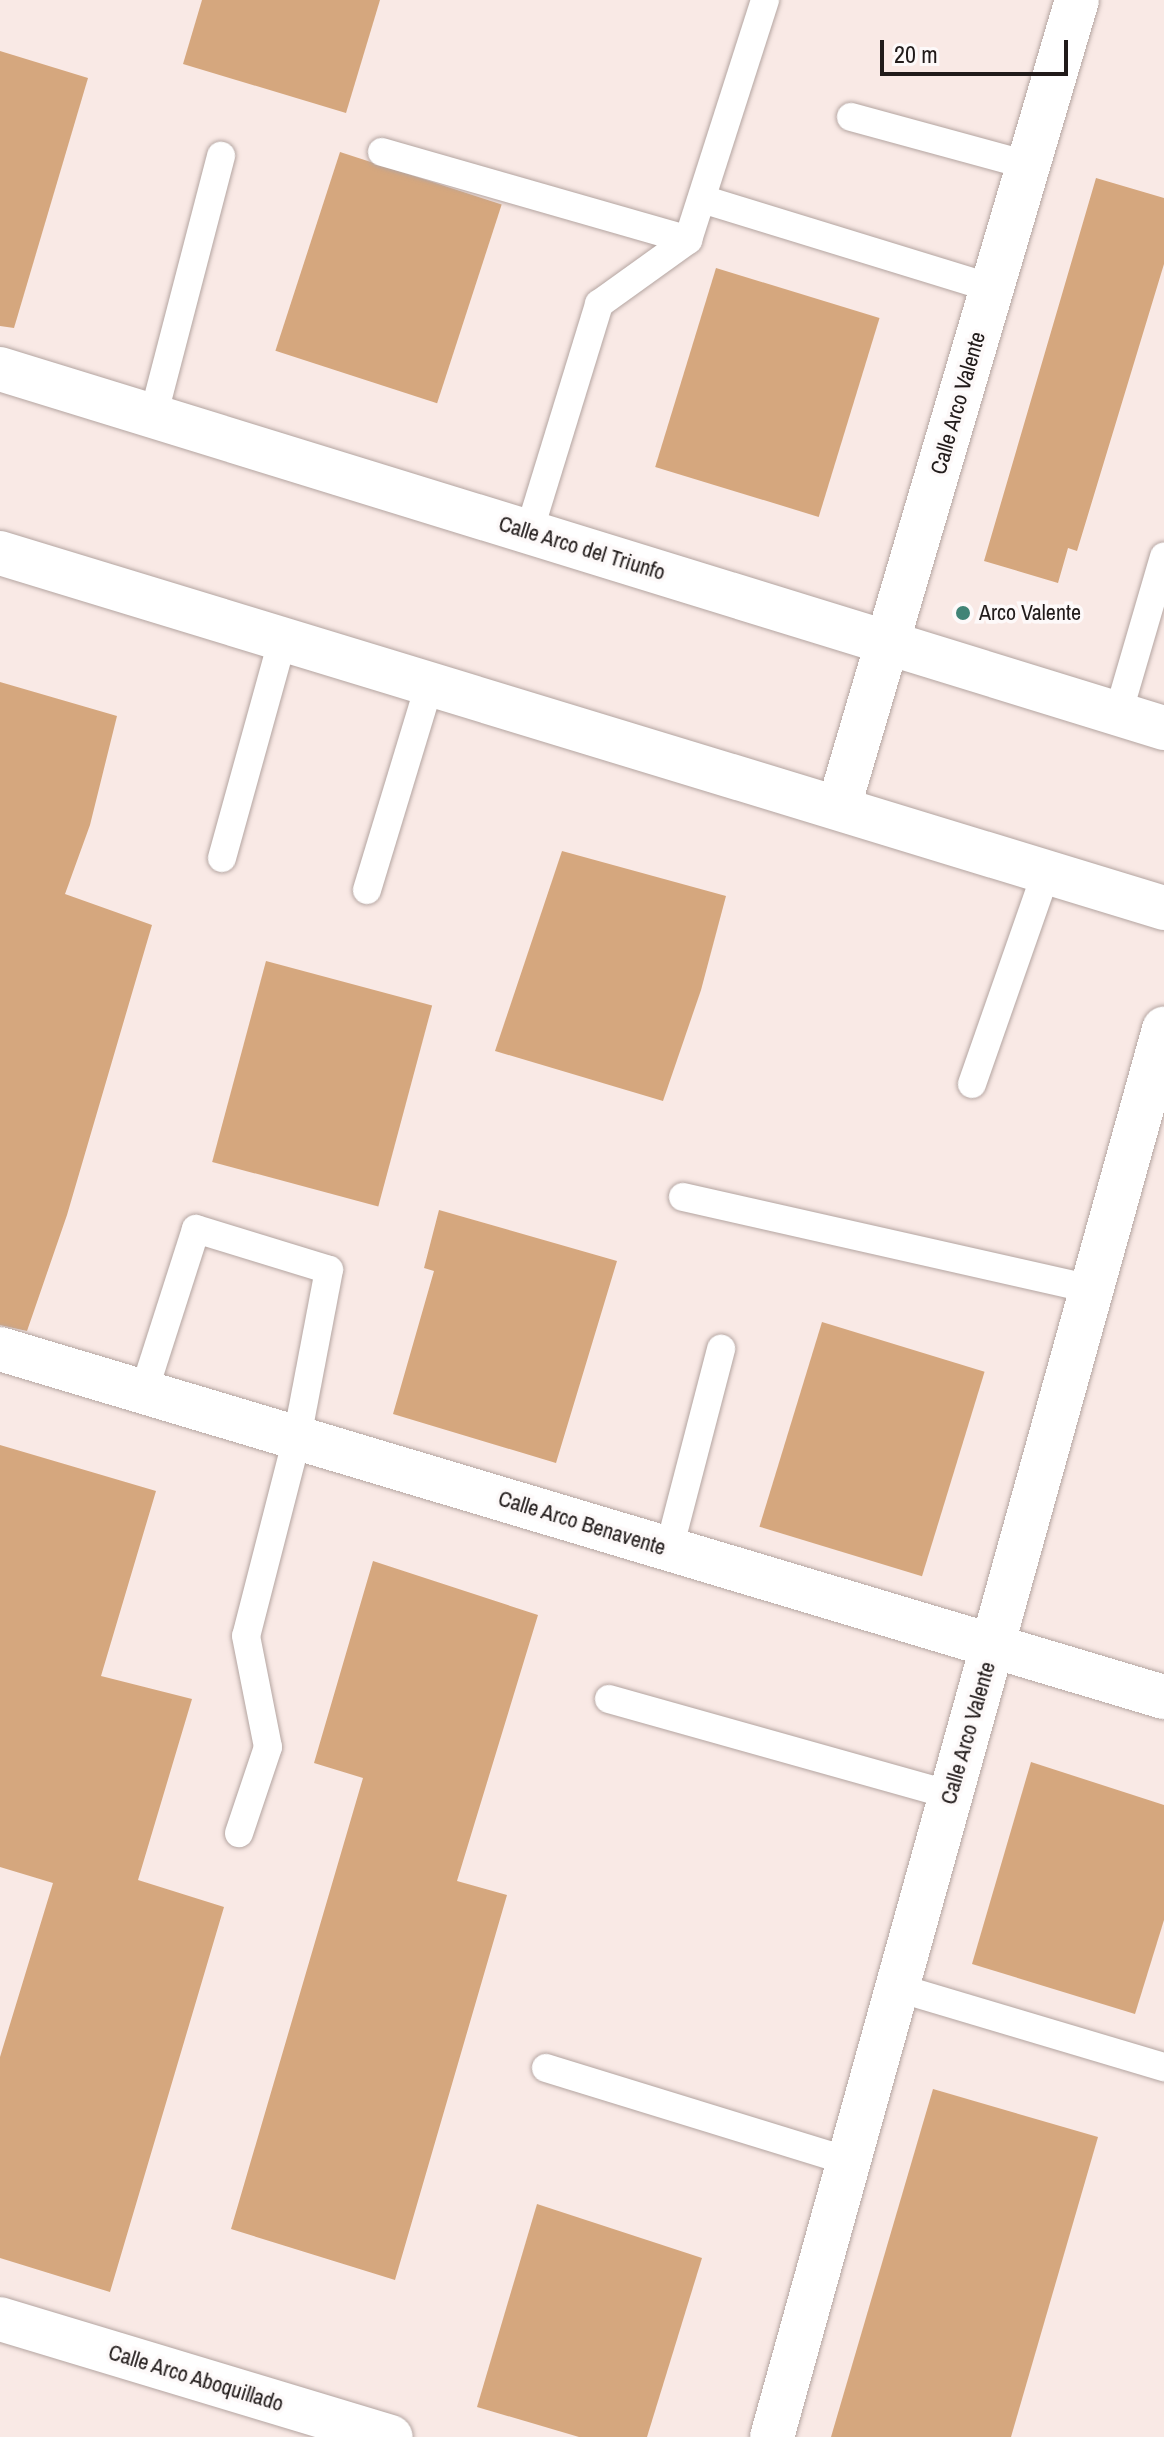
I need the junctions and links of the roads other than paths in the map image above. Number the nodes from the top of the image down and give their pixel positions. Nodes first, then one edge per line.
1 (765, 0) edge
2 (1072, 1) edge
3 (851, 117) dead end
4 (382, 152) dead end
5 (221, 156) dead end
6 (1028, 165) junction
7 (702, 199) junction
8 (688, 240) junction
9 (992, 288) junction
10 (0, 369) edge
11 (153, 417) junction
12 (529, 532) junction
13 (0, 553) edge
14 (1164, 557) edge
15 (283, 638) junction
16 (887, 642) junction
17 (430, 682) junction
18 (1118, 714) junction
19 (1164, 728) edge
20 (839, 806) junction
21 (222, 858) dead end
22 (1047, 870) junction
23 (367, 890) dead end
24 (1164, 908) edge
25 (1164, 1029) edge
26 (972, 1084) dead end
27 (683, 1197) dead end
28 (1091, 1289) junction
29 (0, 1349) edge
30 (721, 1349) dead end
31 (144, 1391) junction
32 (297, 1438) junction
33 (669, 1549) junction
34 (993, 1645) junction
35 (1164, 1697) edge
36 (609, 1699) dead end
37 (950, 1795) junction
38 (239, 1833) dead end
39 (895, 1987) junction
40 (1164, 2067) edge
41 (546, 2068) dead end
42 (848, 2161) junction
43 (0, 2319) edge
44 (336, 2429) edge
45 (391, 2437) edge
46 (772, 2437) edge

1 - 7 lane
2 - 6 street, Calle Arco Valente
3 - 6 lane
4 - 8 lane
5 - 11 lane
6 - 9 street, Calle Arco Valente
7 - 8 lane
7 - 9 lane
8 - 12 lane
9 - 16 street, Calle Arco Valente
10 - 11 street, Calle Arco del Triunfo
11 - 12 street, Calle Arco del Triunfo
12 - 16 street, Calle Arco del Triunfo
13 - 15 street
14 - 18 lane
15 - 17 street
15 - 21 lane
16 - 18 street, Calle Arco del Triunfo
16 - 20 street, Calle Arco Valente
17 - 20 street
17 - 23 lane
18 - 19 street, Calle Arco del Triunfo
20 - 22 street
22 - 24 street
22 - 26 lane
25 - 28 street, Calle Arco Valente
27 - 28 lane
28 - 34 street, Calle Arco Valente
29 - 31 street, Calle Arco Benavente
30 - 33 lane
31 - 32 street, Calle Arco Benavente
31 - 32 lane
32 - 33 street, Calle Arco Benavente
32 - 38 lane
33 - 34 street, Calle Arco Benavente
34 - 35 street, Calle Arco Benavente
34 - 37 street, Calle Arco Valente
36 - 37 lane
37 - 39 street, Calle Arco Valente
39 - 40 lane
39 - 42 street, Calle Arco Valente
41 - 42 lane
42 - 46 street, Calle Arco Valente
43 - 44 street, Calle Arco Aboquillado
44 - 45 street, Calle Arco Aboquillado

